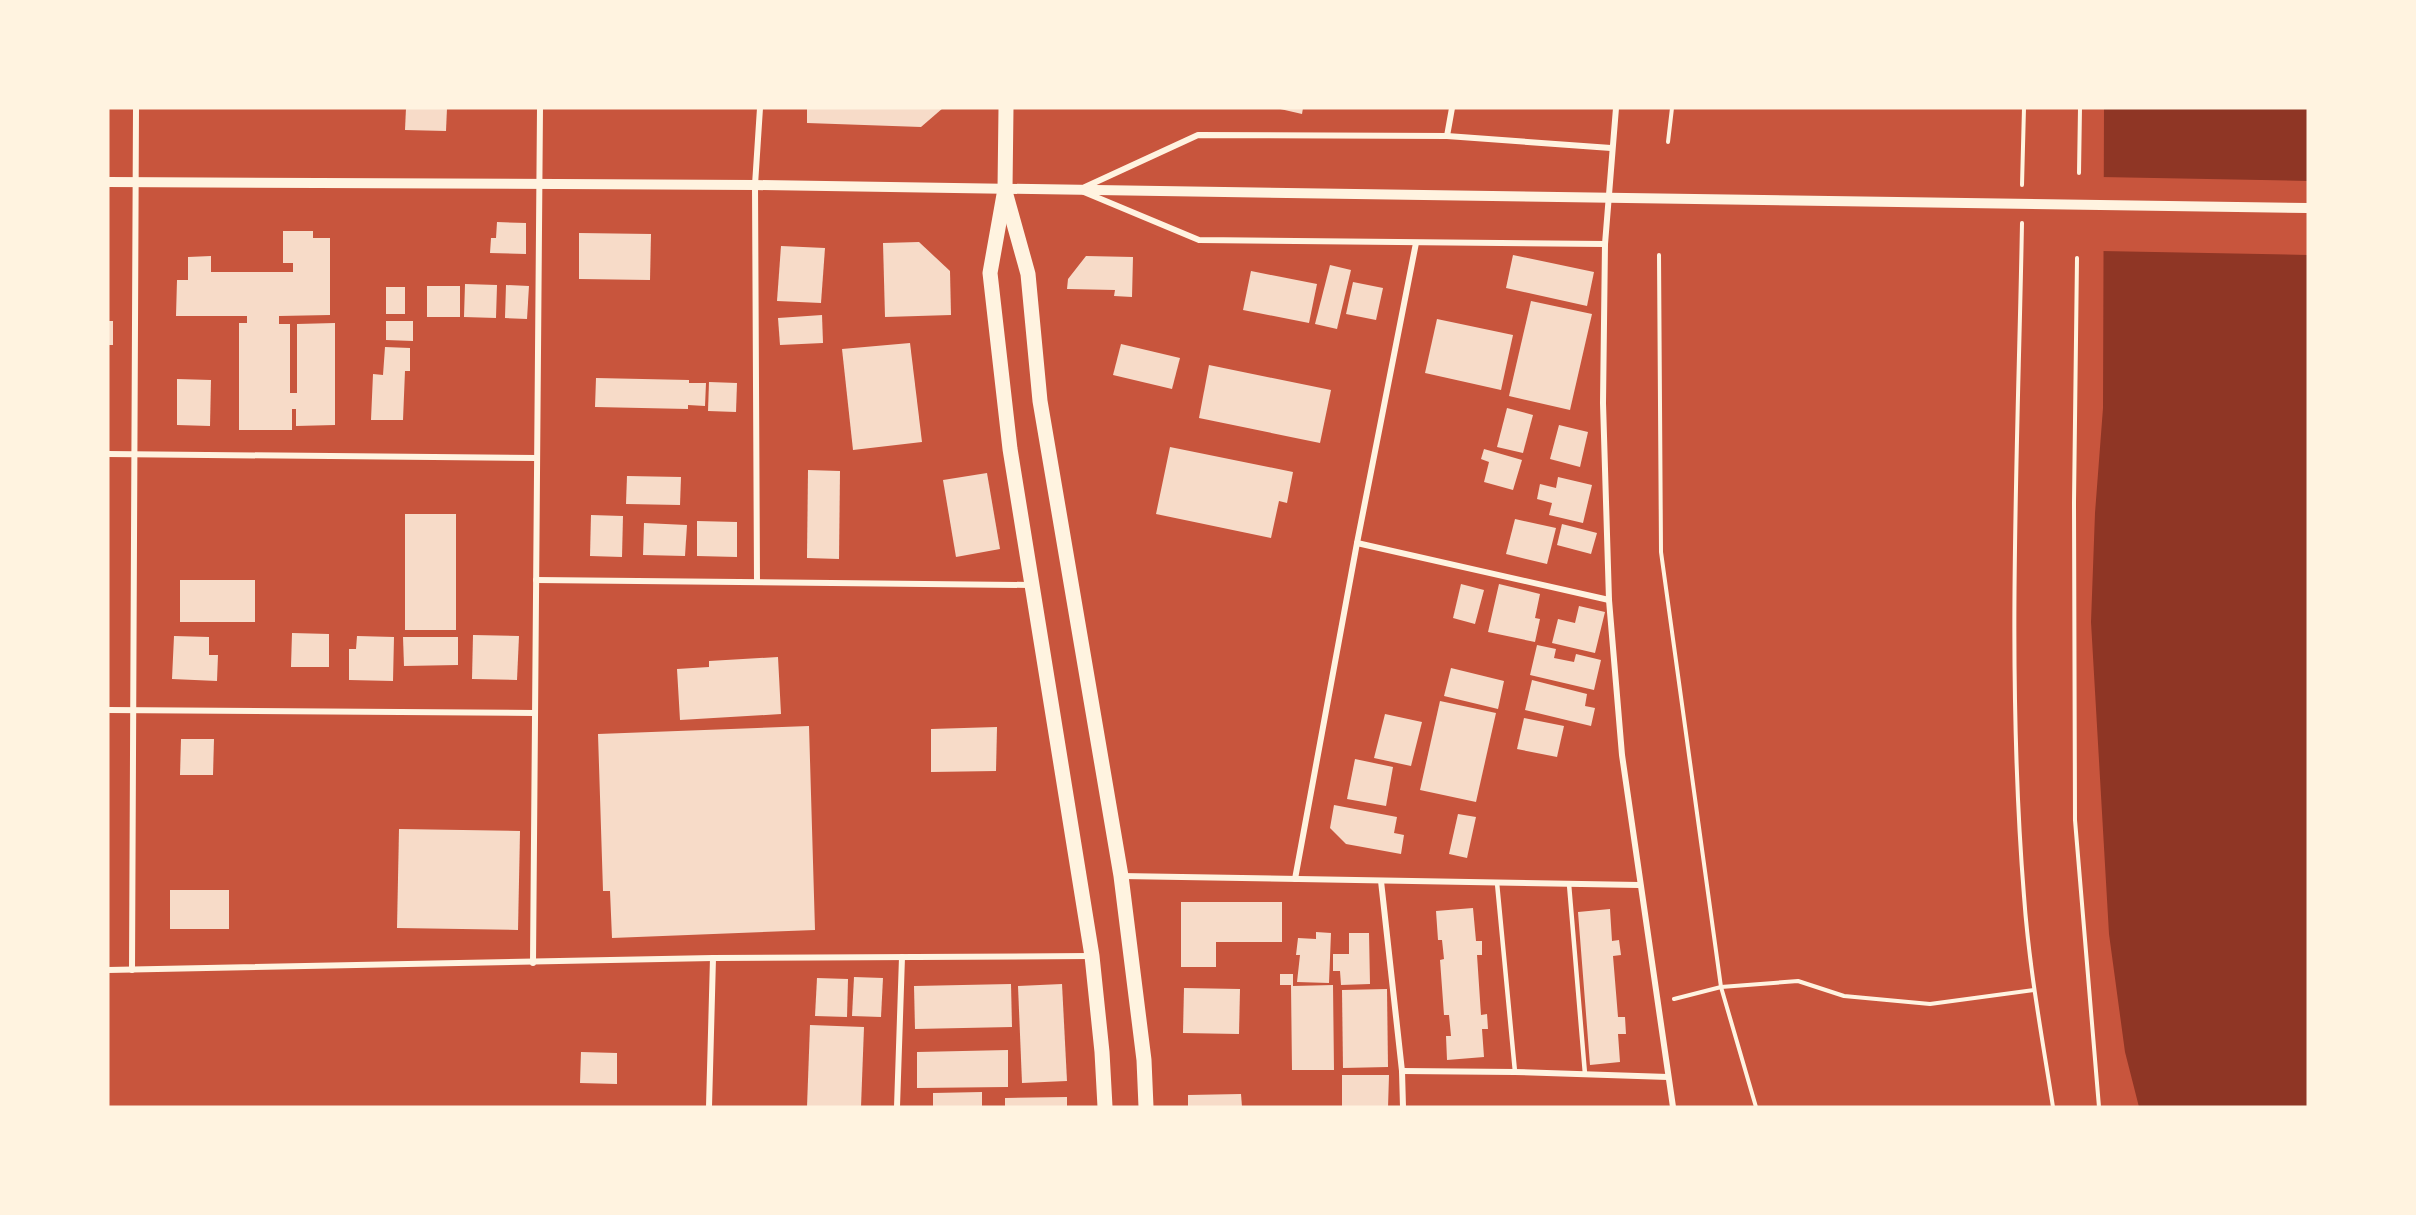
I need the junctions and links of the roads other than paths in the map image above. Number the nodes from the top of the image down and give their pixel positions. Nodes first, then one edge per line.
1 (136, 108) edge
2 (540, 108) edge
3 (760, 108) edge
4 (1006, 108) edge
5 (1452, 108) edge
6 (1616, 108) edge
7 (1447, 136) junction
8 (1611, 148) junction
9 (108, 182) edge
10 (135, 182) junction
11 (539, 183) junction
12 (755, 185) junction
13 (1005, 189) junction
14 (1079, 190) junction
15 (2308, 208) edge
16 (1416, 243) junction
17 (1605, 244) junction
18 (108, 454) edge
19 (135, 454) junction
20 (537, 458) junction
21 (1357, 543) junction
22 (536, 580) junction
23 (757, 582) junction
24 (1031, 585) junction
25 (1609, 600) junction
26 (108, 710) edge
27 (134, 710) junction
28 (535, 712) junction
29 (1121, 876) junction
30 (1295, 879) junction
31 (1382, 881) junction
32 (1497, 883) junction
33 (1569, 884) junction
34 (1639, 885) junction
35 (1092, 956) junction
36 (902, 957) junction
37 (712, 958) junction
38 (533, 963) junction
39 (108, 970) edge
40 (132, 970) junction
41 (1402, 1071) junction
42 (1515, 1072) junction
43 (1585, 1074) junction
44 (1668, 1077) junction
45 (709, 1107) edge
46 (897, 1107) edge
47 (1105, 1107) edge
48 (1146, 1107) edge
49 (1402, 1107) edge
50 (1673, 1107) edge

1 - 10 street
2 - 11 street
3 - 12 street
4 - 13 main road
5 - 7 street
6 - 8 street
7 - 8 street
7 - 14 street
8 - 17 street
9 - 10 street
10 - 11 street
10 - 19 street
11 - 12 street
11 - 20 street
12 - 13 street
12 - 23 street
13 - 14 street
13 - 24 main road
13 - 29 main road
14 - 15 street
14 - 16 street
16 - 17 street
16 - 21 street
17 - 25 street
18 - 19 street
19 - 20 street
19 - 27 street
20 - 22 street
21 - 25 street
21 - 30 street
22 - 23 street
22 - 28 street
23 - 24 street
24 - 35 main road
25 - 34 street
26 - 27 street
27 - 28 street
27 - 40 street
28 - 38 street
29 - 30 street
29 - 48 main road
30 - 31 street
31 - 32 street
31 - 41 street
32 - 33 street
32 - 42 lane
33 - 34 street
33 - 43 lane
34 - 44 street
35 - 36 street
35 - 47 main road
36 - 37 street
36 - 46 street
37 - 38 street
37 - 45 street
38 - 40 street
39 - 40 street
41 - 42 street
41 - 49 street
42 - 43 street
43 - 44 street
44 - 50 street

